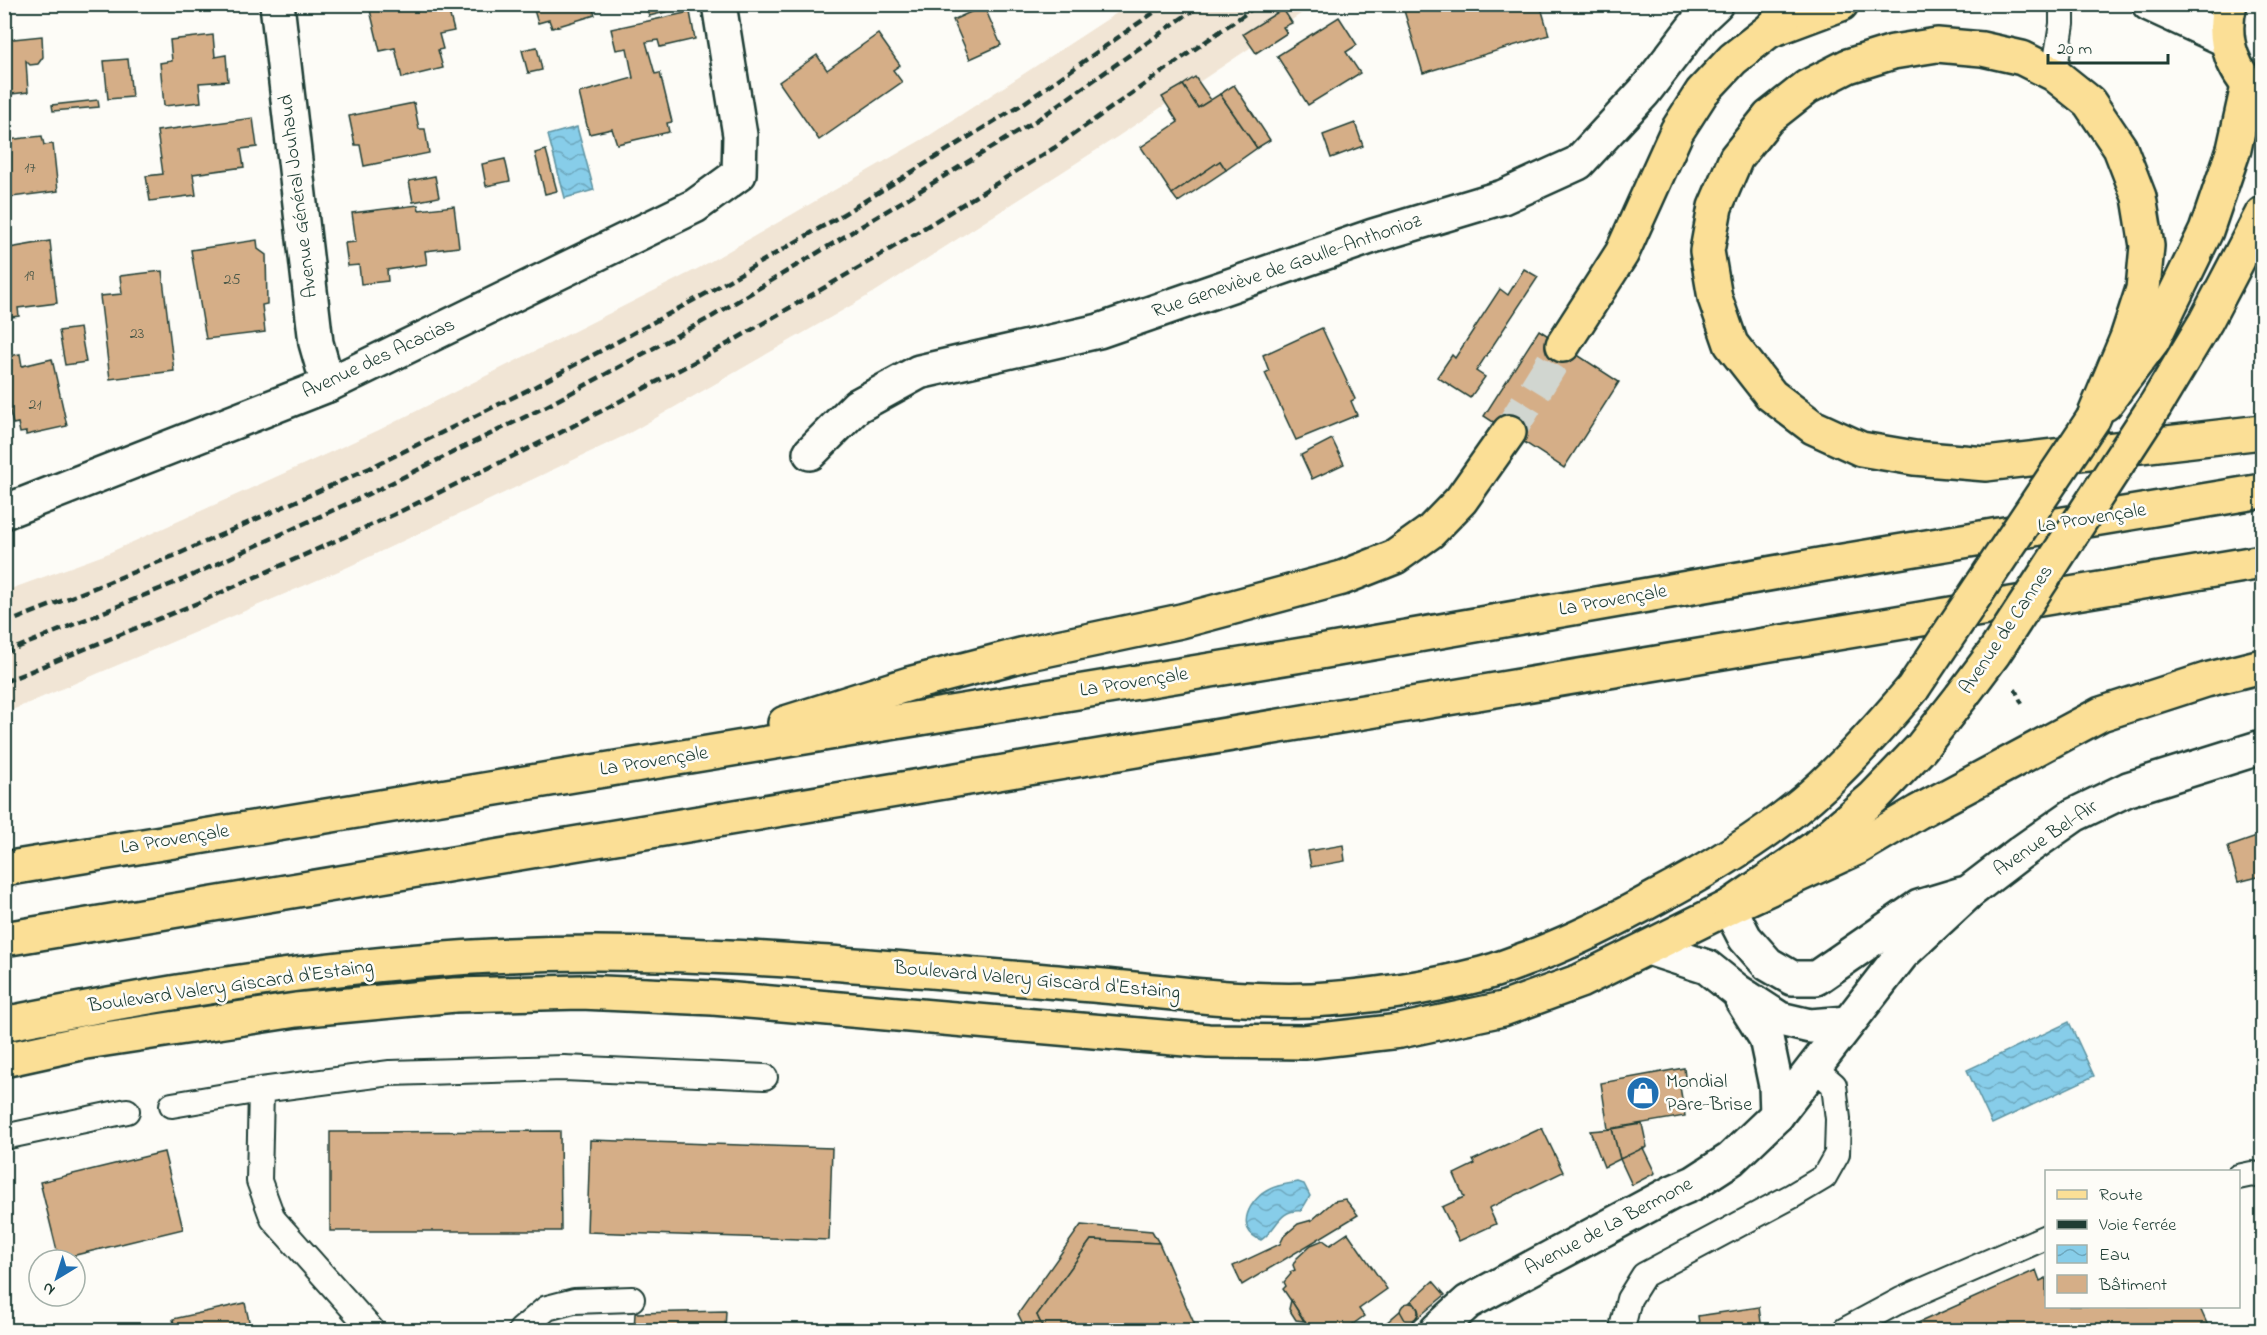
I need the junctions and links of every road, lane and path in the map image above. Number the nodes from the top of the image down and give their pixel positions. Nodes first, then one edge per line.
1 (277, 4) edge
2 (719, 4) edge
3 (1716, 4) edge
4 (1795, 4) edge
5 (1841, 4) edge
6 (2062, 4) edge
7 (2149, 4) edge
8 (2230, 4) edge
9 (1770, 30) junction
10 (2227, 40) junction
11 (2055, 75) junction
12 (2255, 92) edge
13 (2262, 214) edge
14 (1563, 345) tunnel mouth
15 (328, 385) junction
16 (2093, 419) junction
17 (1509, 432) tunnel mouth
18 (2262, 432) edge
19 (810, 453) dead end
20 (2262, 491) edge
21 (4, 512) edge
22 (2262, 562) edge
23 (2262, 666) edge
24 (2011, 680) dead end
25 (2023, 706) dead end
26 (2262, 747) edge
27 (678, 758) junction
28 (4, 868) edge
29 (1970, 892) junction
30 (1729, 907) junction
31 (4, 939) edge
32 (1648, 948) junction
33 (1737, 991) junction
34 (1848, 1023) junction
35 (4, 1024) edge
36 (4, 1060) edge
37 (1813, 1067) junction
38 (765, 1077) dead end
39 (261, 1090) junction
40 (172, 1105) dead end
41 (127, 1111) dead end
42 (1777, 1115) junction
43 (4, 1137) edge
44 (2262, 1176) edge
45 (2240, 1177) edge
46 (2045, 1237) edge
47 (632, 1299) dead end
48 (372, 1330) edge
49 (521, 1330) edge
50 (1437, 1330) edge
51 (1624, 1330) edge
52 (1845, 1330) edge

1 - 15 street, Avenue Général Jouhaud
2 - 15 street, Avenue des Acacias
3 - 19 street, Rue Geneviève de Gaulle-Anthonioz
4 - 9 main road
5 - 9 main road
6 - 11 lane
7 - 10 street
8 - 10 main road
9 - 14 main road
10 - 12 main road
11 - 16 main road
11 - 18 main road
12 - 16 main road
13 - 30 main road, Avenue de Cannes, bridge
15 - 21 street, Avenue des Acacias
16 - 35 main road, Boulevard Valery Giscard d'Estaing, bridge
17 - 27 main road
20 - 27 main road, La Provençale
22 - 31 main road
23 - 30 main road
24 - 25 path
26 - 29 street, Avenue Bel-Air
27 - 28 main road, La Provençale
29 - 30 street, Avenue Bel-Air
29 - 34 street, Avenue Bel-Air
30 - 32 main road, Avenue de Cannes
32 - 33 street
32 - 36 main road, Boulevard Valery Giscard d'Estaing
33 - 34 street
33 - 42 street
34 - 37 street, Avenue Bel-Air
37 - 42 street, Avenue de La Bermone
37 - 51 lane
38 - 39 lane
39 - 40 lane
39 - 48 lane
41 - 43 lane
42 - 50 street, Avenue de La Bermone
44 - 45 lane
46 - 52 lane
47 - 49 lane

